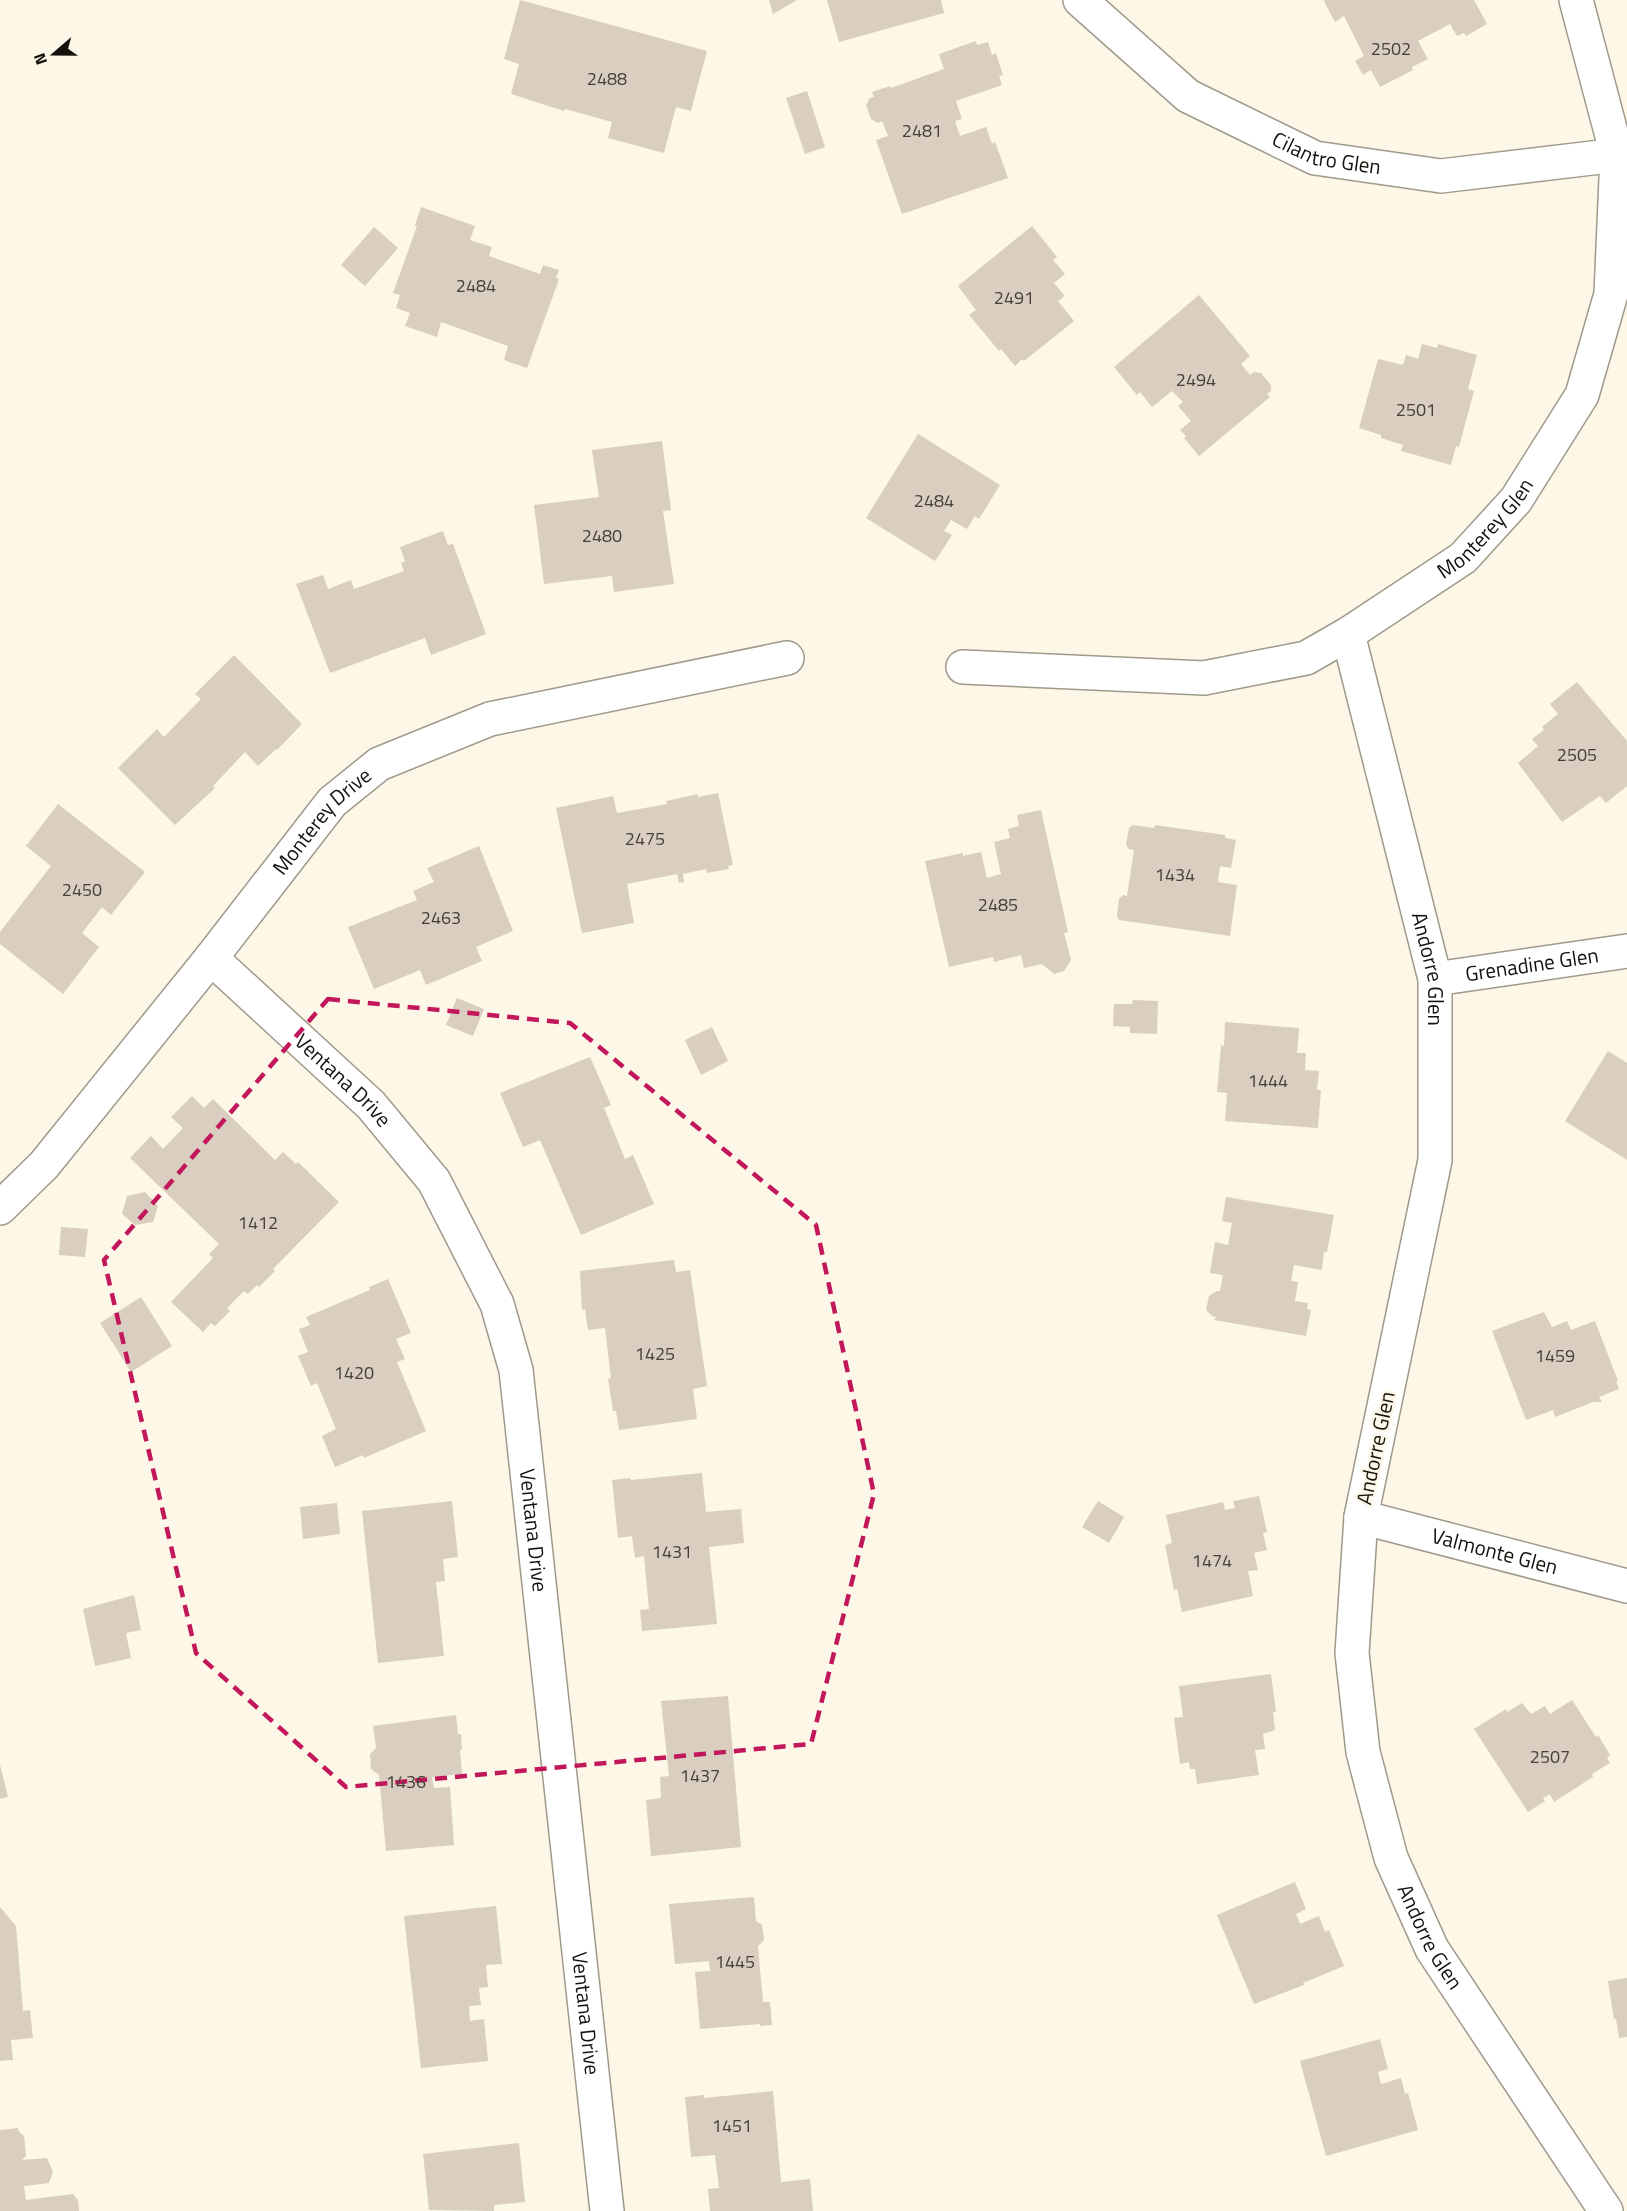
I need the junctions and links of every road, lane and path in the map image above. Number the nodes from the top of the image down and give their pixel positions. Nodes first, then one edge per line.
1 (1080, 0) edge
2 (1576, 0) edge
3 (1617, 155) junction
4 (1348, 634) junction
5 (787, 658) dead end
6 (963, 667) dead end
7 (1627, 951) edge
8 (211, 958) junction
9 (1436, 980) junction
10 (0, 1208) edge
11 (1361, 1517) junction
12 (1627, 1586) edge
13 (608, 2211) edge
14 (1606, 2211) edge

1 - 3 street, Cilantro Glen
2 - 3 street, Monterey Glen
3 - 4 street, Monterey Glen
4 - 6 street, Monterey Glen
4 - 9 street, Andorre Glen
5 - 8 street, Monterey Drive
7 - 9 street, Grenadine Glen
8 - 10 street, Monterey Drive
8 - 13 street, Ventana Drive
9 - 11 street, Andorre Glen
11 - 12 street, Valmonte Glen
11 - 14 street, Andorre Glen

